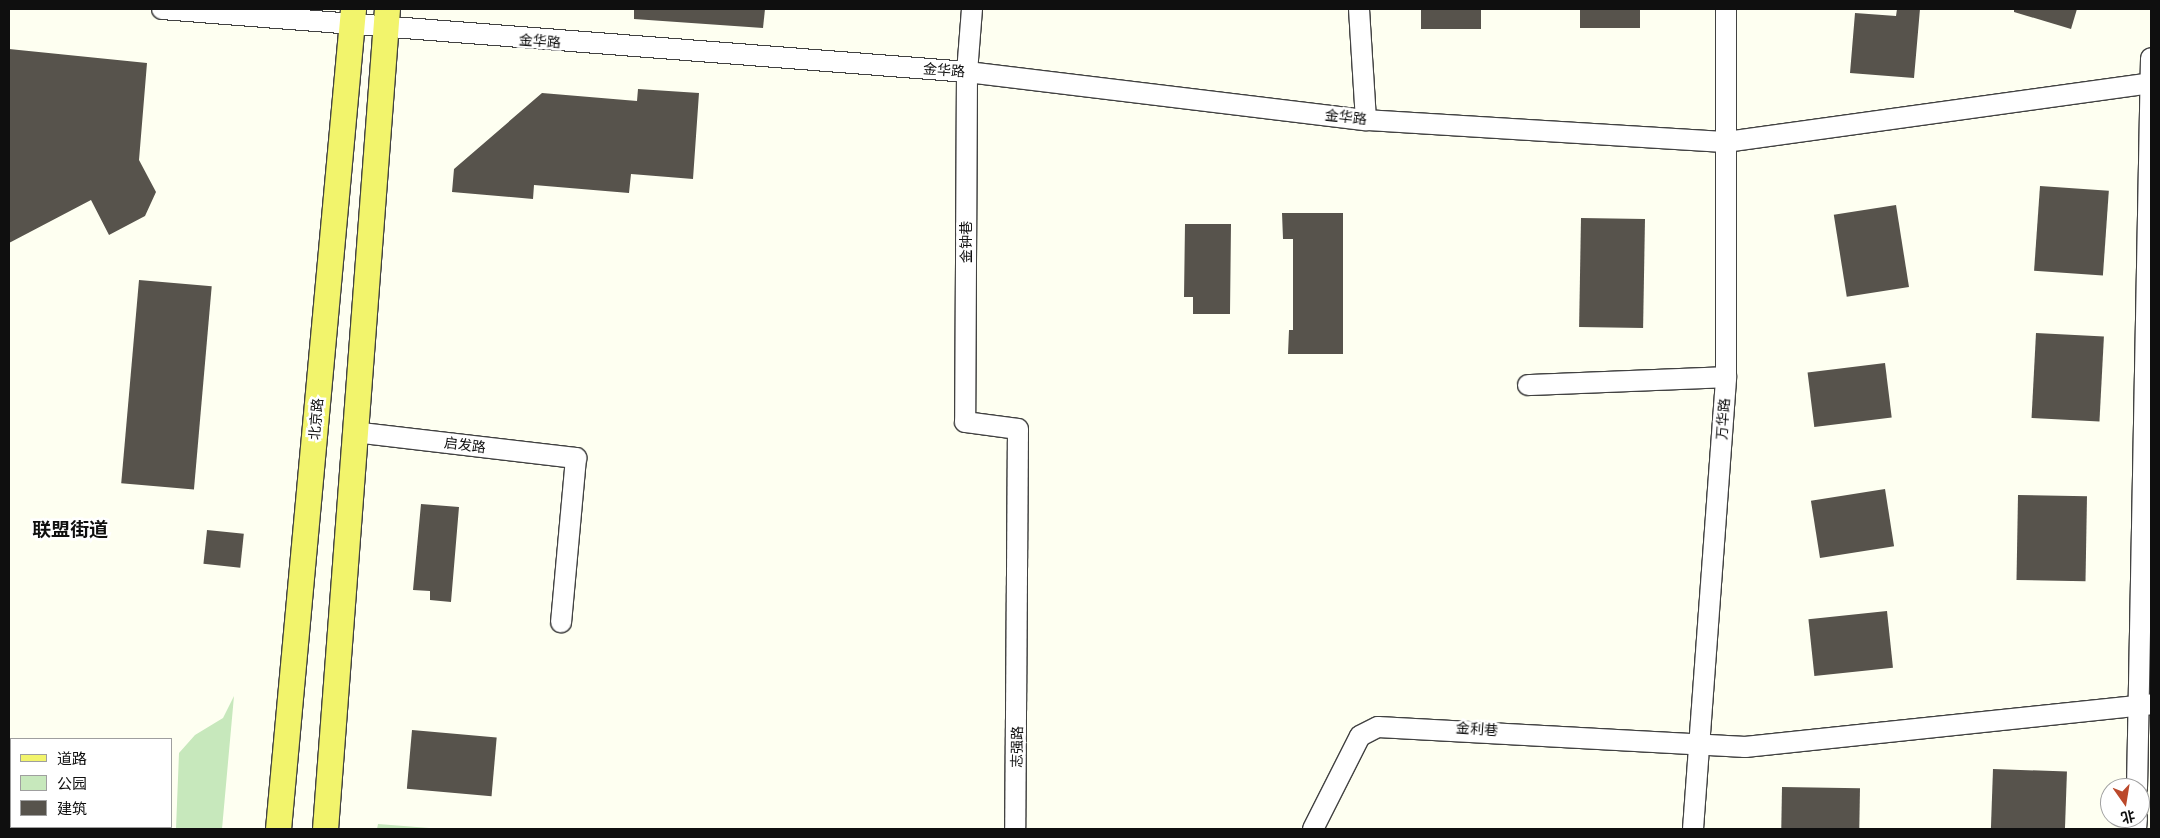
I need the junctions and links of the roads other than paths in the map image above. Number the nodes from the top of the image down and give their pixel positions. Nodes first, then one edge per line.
1 (162, 9) edge
2 (972, 9) edge
3 (1359, 9) edge
4 (1726, 9) edge
5 (352, 18) edge
6 (386, 19) edge
7 (2151, 58) edge
8 (967, 72) junction
9 (2150, 83) edge
10 (1366, 120) junction
11 (1726, 142) junction
12 (1726, 377) junction
13 (1528, 385) dead end
14 (1018, 428) joint
15 (354, 432) junction
16 (561, 622) dead end
17 (2144, 706) edge
18 (1701, 744) junction
19 (2138, 778) edge
20 (278, 829) edge
21 (325, 829) edge
22 (1015, 829) edge
23 (1313, 829) edge
24 (1694, 829) edge

1 - 5 street, 金华路
2 - 8 street, 金钟巷
3 - 10 street
4 - 11 street, 万华路
5 - 6 street, 金华路
5 - 20 main road, 北京路
6 - 8 street, 金华路
6 - 15 main road
7 - 9 street
8 - 10 street, 金华路
8 - 14 street, 金钟巷
9 - 11 street, 金华路
9 - 17 street
10 - 11 street, 金华路
11 - 12 street, 万华路
12 - 13 street
12 - 18 street, 万华路
14 - 22 street, 志强路
15 - 16 street, 启发路
15 - 21 main road
17 - 18 street, 金利巷
17 - 19 street
18 - 23 street, 金利巷
18 - 24 street, 万华路

